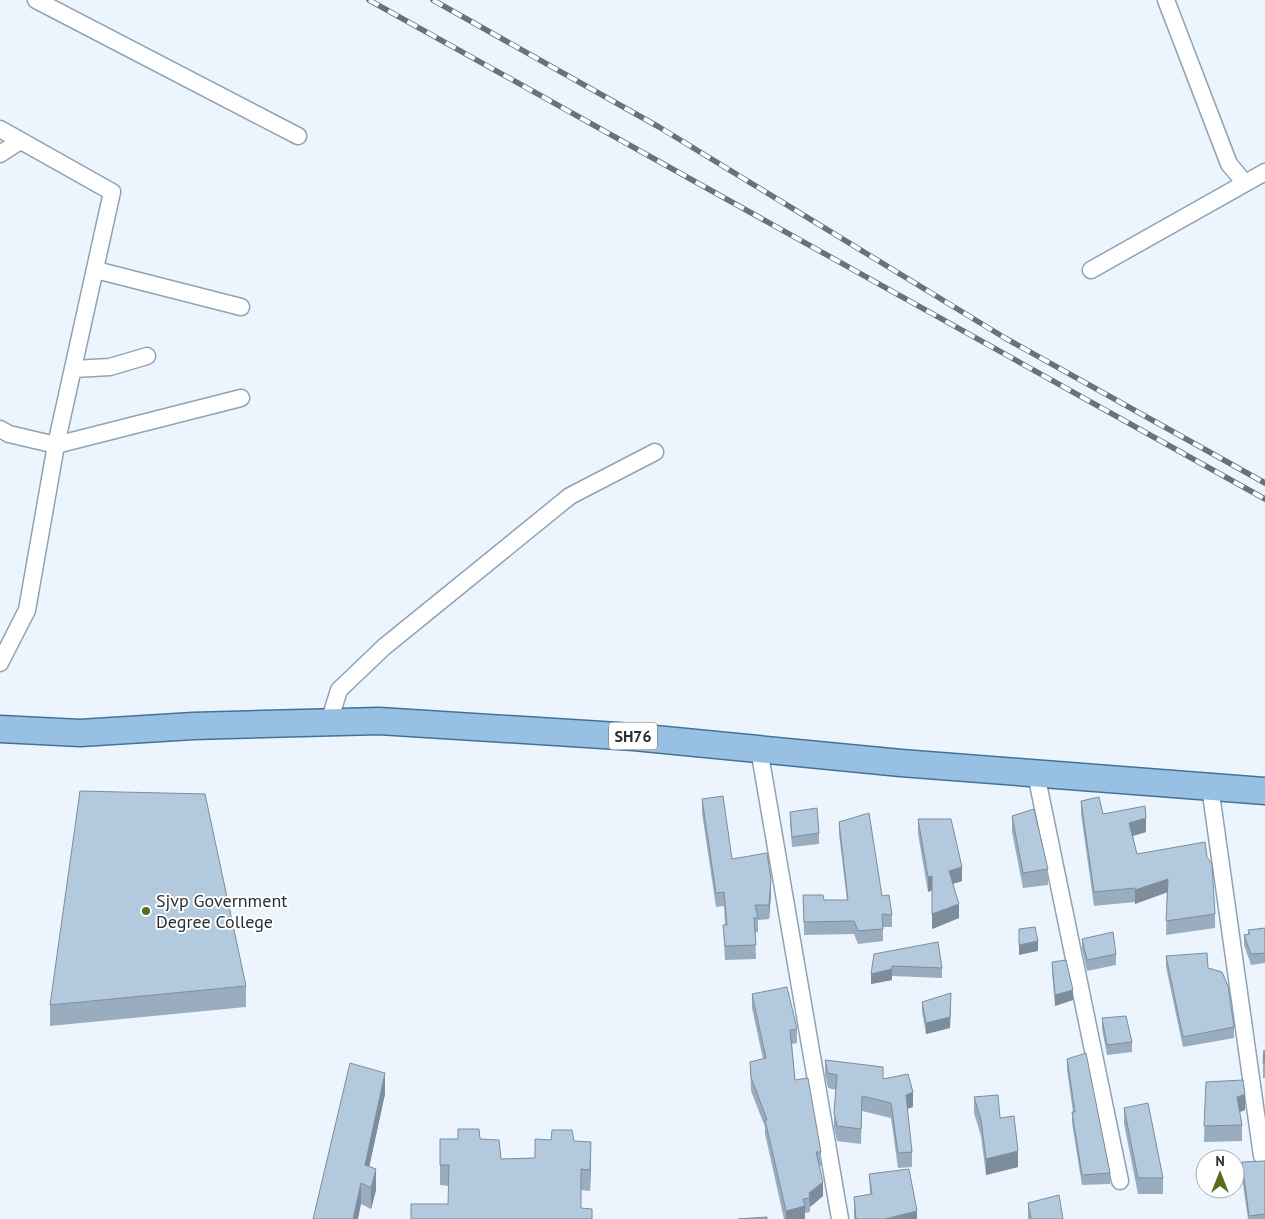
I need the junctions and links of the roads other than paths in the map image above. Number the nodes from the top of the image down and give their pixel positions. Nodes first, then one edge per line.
1 (36, 0) edge
2 (1166, 0) edge
3 (0, 130) edge
4 (298, 136) dead end
5 (20, 141) junction
6 (0, 154) edge
7 (1265, 172) edge
8 (1245, 183) junction
9 (96, 270) junction
10 (1091, 270) dead end
11 (241, 307) dead end
12 (147, 356) dead end
13 (74, 370) junction
14 (241, 398) dead end
15 (0, 429) edge
16 (56, 445) junction
17 (655, 452) dead end
18 (0, 663) edge
19 (329, 722) junction
20 (0, 729) edge
21 (759, 749) junction
22 (1036, 774) junction
23 (1210, 787) junction
24 (1265, 791) edge
25 (1262, 1156) dead end
26 (1120, 1181) dead end
27 (840, 1219) edge

1 - 4 street
2 - 8 street
3 - 5 street
5 - 6 street
5 - 9 street
7 - 8 street
8 - 10 street
9 - 11 street
9 - 13 street
12 - 13 street
13 - 16 street
14 - 16 street
15 - 16 street
16 - 18 street
17 - 19 street
19 - 20 main road, SH76
19 - 21 main road, SH76
21 - 22 main road, SH76
21 - 27 street
22 - 23 main road, SH76
22 - 26 street
23 - 24 main road, SH76
23 - 25 street

